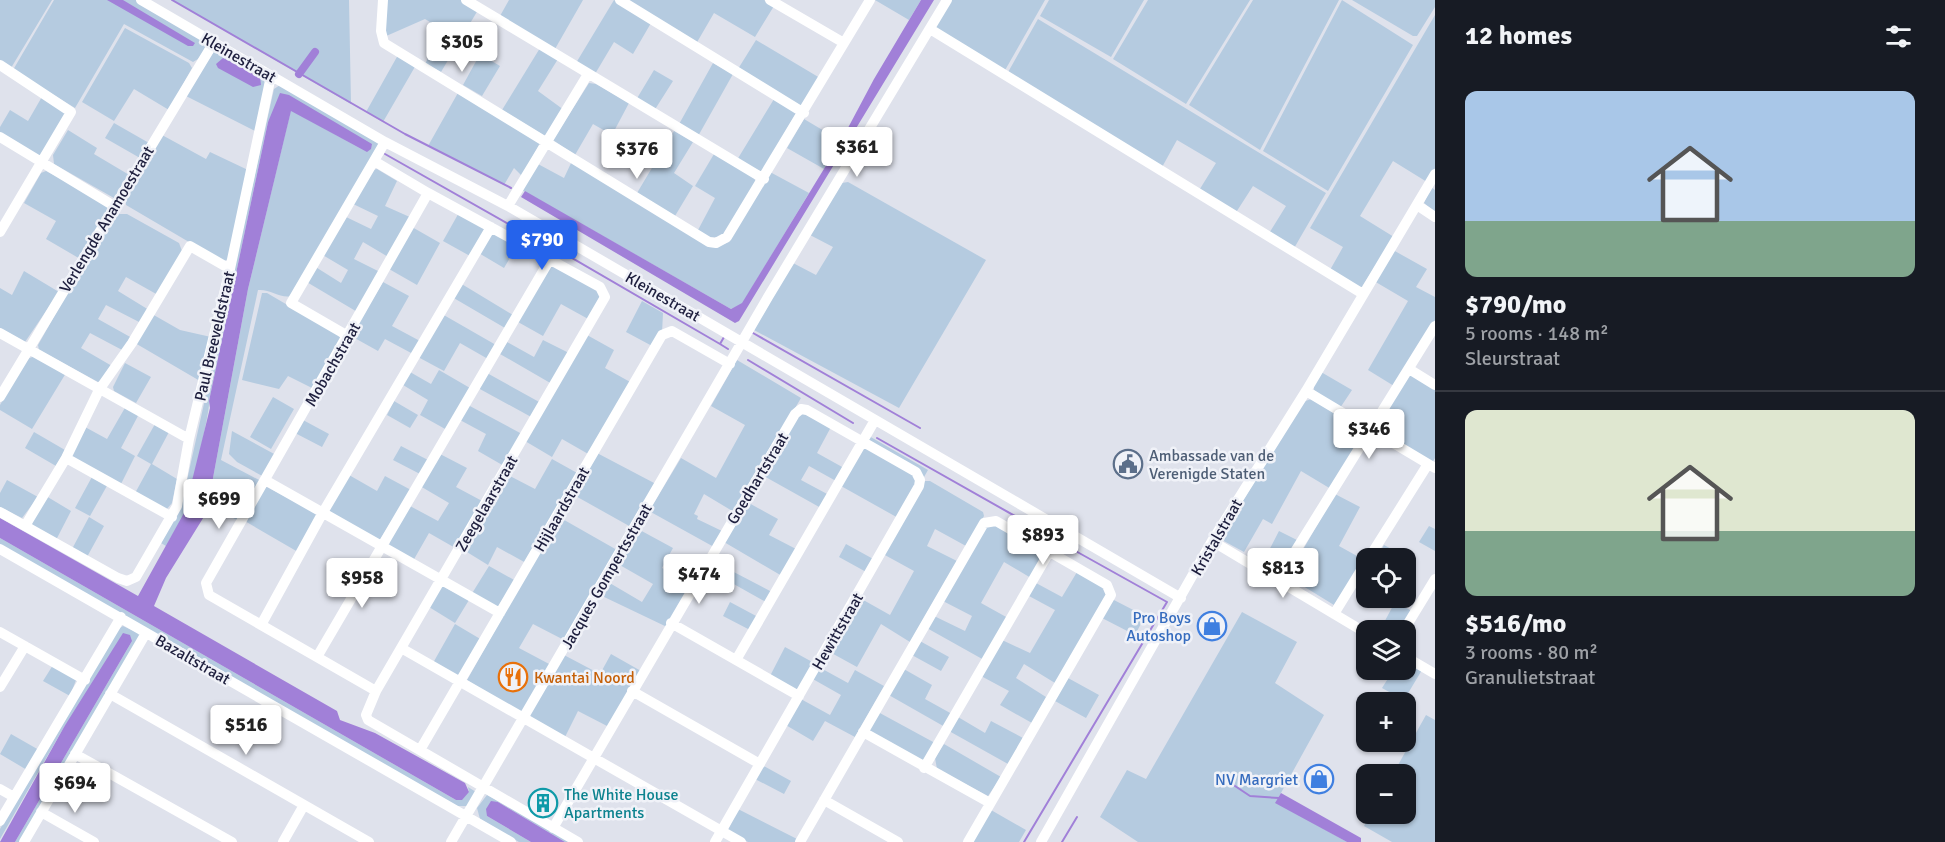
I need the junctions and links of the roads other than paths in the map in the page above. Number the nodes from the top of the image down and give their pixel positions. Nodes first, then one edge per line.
1 (141, 0) edge
2 (383, 0) edge
3 (466, 0) edge
4 (620, 0) edge
5 (770, 0) edge
6 (870, 0) edge
7 (947, 0) edge
8 (930, 29) junction
9 (214, 42) junction
10 (844, 43) junction
11 (0, 65) edge
12 (588, 74) junction
13 (271, 76) junction
14 (804, 113) junction
15 (0, 137) edge
16 (548, 141) junction
17 (385, 142) junction
18 (374, 161) junction
19 (42, 163) junction
20 (1435, 174) edge
21 (764, 179) junction
22 (428, 193) junction
23 (1417, 205) junction
24 (114, 206) junction
25 (508, 206) junction
26 (1435, 217) edge
27 (492, 227) junction
28 (0, 231) edge
29 (562, 237) junction
30 (550, 259) junction
31 (230, 269) junction
32 (1363, 294) junction
33 (1435, 326) edge
34 (0, 333) edge
35 (348, 336) junction
36 (742, 342) junction
37 (27, 349) junction
38 (730, 364) junction
39 (1409, 369) junction
40 (1435, 385) edge
41 (99, 390) junction
42 (1306, 391) junction
43 (0, 397) edge
44 (875, 420) junction
45 (1371, 431) junction
46 (189, 439) junction
47 (862, 443) junction
48 (66, 458) junction
49 (1431, 466) edge
50 (265, 480) junction
51 (0, 512) edge
52 (322, 514) junction
53 (172, 517) junction
54 (25, 526) junction
55 (1062, 530) junction
56 (1212, 541) junction
57 (382, 547) junction
58 (1376, 548) edge
59 (1, 551) edge
60 (1049, 553) junction
61 (1356, 578) edge
62 (1278, 579) junction
63 (1435, 579) edge
64 (440, 581) junction
65 (1181, 598) junction
66 (500, 613) junction
67 (1334, 614) junction
68 (121, 617) junction
69 (1410, 620) edge
70 (671, 623) junction
71 (261, 625) junction
72 (1356, 627) edge
73 (0, 632) edge
74 (146, 633) junction
75 (25, 646) junction
76 (401, 648) junction
77 (317, 657) junction
78 (736, 660) junction
79 (1416, 663) edge
80 (1435, 674) edge
81 (85, 680) junction
82 (459, 682) junction
83 (0, 687) edge
84 (376, 690) junction
85 (632, 692) junction
86 (110, 694) junction
87 (799, 696) junction
88 (522, 718) junction
89 (863, 732) junction
90 (420, 750) junction
91 (75, 754) junction
92 (594, 759) junction
93 (760, 764) junction
94 (924, 768) junction
95 (483, 787) junction
96 (0, 789) edge
97 (14, 797) junction
98 (824, 800) junction
99 (990, 802) junction
100 (304, 805) junction
101 (41, 812) junction
102 (466, 816) junction
103 (0, 821) edge
104 (554, 828) junction
105 (721, 831) junction
106 (351, 838) edge
107 (24, 842) edge
108 (94, 842) edge
109 (232, 842) edge
110 (283, 842) edge
111 (369, 842) edge
112 (451, 842) edge
113 (511, 842) edge
114 (578, 842) edge
115 (715, 842) edge
116 (741, 842) edge
117 (800, 842) edge
118 (898, 842) edge
119 (968, 842) edge
120 (1041, 842) edge

1 - 9 street, Kleinestraat
2 - 16 street
3 - 12 street
4 - 14 street
5 - 10 street
6 - 10 street
7 - 8 street, Jacques Gompertsstraat
8 - 32 street
8 - 36 street, Jacques Gompertsstraat
9 - 13 street, Kleinestraat
9 - 24 street, Verlengde Anamoestraat
10 - 14 street
11 - 19 street
12 - 16 street
12 - 21 street
13 - 17 street, Kleinestraat
13 - 31 street, Paul Breeveldstraat
14 - 21 street
15 - 19 street
16 - 21 street
16 - 25 street
17 - 18 street
17 - 25 street, Kleinestraat
18 - 22 street
18 - 35 street
19 - 24 street
19 - 28 street
20 - 23 street, Kristalstraat
22 - 27 street
22 - 35 street, Mobachstraat
23 - 26 street
23 - 32 street, Kristalstraat
24 - 37 street, Verlengde Anamoestraat
25 - 29 street, Kleinestraat
27 - 30 street
27 - 52 street
29 - 30 street
29 - 36 street, Kleinestraat
30 - 57 street
30 - 64 street, Zeegelaarstraat
31 - 41 street
31 - 46 street, Paul Breeveldstraat
32 - 42 street, Kristalstraat
33 - 39 street
34 - 37 street
35 - 50 street, Mobachstraat
36 - 38 street, Jacques Gompertsstraat
36 - 44 street, Kleinestraat
37 - 41 street
37 - 43 street, Verlengde Anamoestraat
38 - 66 street, Hijlaardstraat
38 - 88 street, Jacques Gompertsstraat
39 - 40 street
39 - 45 street
41 - 46 street
41 - 48 street
42 - 45 street
42 - 56 street, Kristalstraat
44 - 47 street
44 - 55 street, Kleinestraat
45 - 49 street
45 - 62 street
46 - 53 street, Paul Breeveldstraat
47 - 70 street, Goedhartstraat
47 - 78 street
47 - 87 street, Hewittstraat
48 - 53 street
48 - 54 street
49 - 58 street
50 - 52 street
50 - 71 street, Mobachstraat
51 - 54 street
52 - 57 street
52 - 71 street
53 - 54 street, Paul Breeveldstraat
55 - 60 street
55 - 65 street, Kleinestraat
56 - 62 street
56 - 65 street, Kristalstraat
57 - 64 street
57 - 77 street
59 - 68 street, Bazaltstraat
60 - 89 street
60 - 94 street
60 - 99 street
61 - 67 street
62 - 67 street
63 - 69 street
64 - 66 street
64 - 76 street, Zeegelaarstraat
65 - 120 street, Kristalstraat
66 - 82 street, Hijlaardstraat
67 - 72 street
68 - 74 street, Bazaltstraat
68 - 81 street
70 - 78 street
70 - 85 street, Goedhartstraat
71 - 77 street
73 - 75 street
74 - 86 street
74 - 102 street, Bazaltstraat
75 - 81 street
75 - 83 street
76 - 82 street
76 - 84 street, Zeegelaarstraat
77 - 84 street
78 - 87 street
79 - 80 street
81 - 97 street
82 - 88 street
82 - 90 street, Hijlaardstraat
84 - 90 street, Zeegelaarstraat
85 - 92 street, Goedhartstraat
85 - 93 street
86 - 91 street
86 - 100 street
87 - 93 street, Hewittstraat
88 - 92 street
88 - 95 street, Jacques Gompertsstraat
89 - 94 street
89 - 98 street
90 - 95 street
91 - 101 street
91 - 109 street
92 - 104 street, Goedhartstraat
92 - 105 street
93 - 105 street, Hewittstraat
94 - 99 street
95 - 102 street, Jacques Gompertsstraat
95 - 104 street
96 - 97 street
97 - 103 street
98 - 117 street
98 - 118 street
99 - 119 street
100 - 106 street
100 - 110 street
101 - 107 street
101 - 108 street
102 - 112 street, Jacques Gompertsstraat
102 - 113 street, Bazaltstraat
104 - 114 street
105 - 115 street, Hewittstraat
105 - 116 street
106 - 111 street

